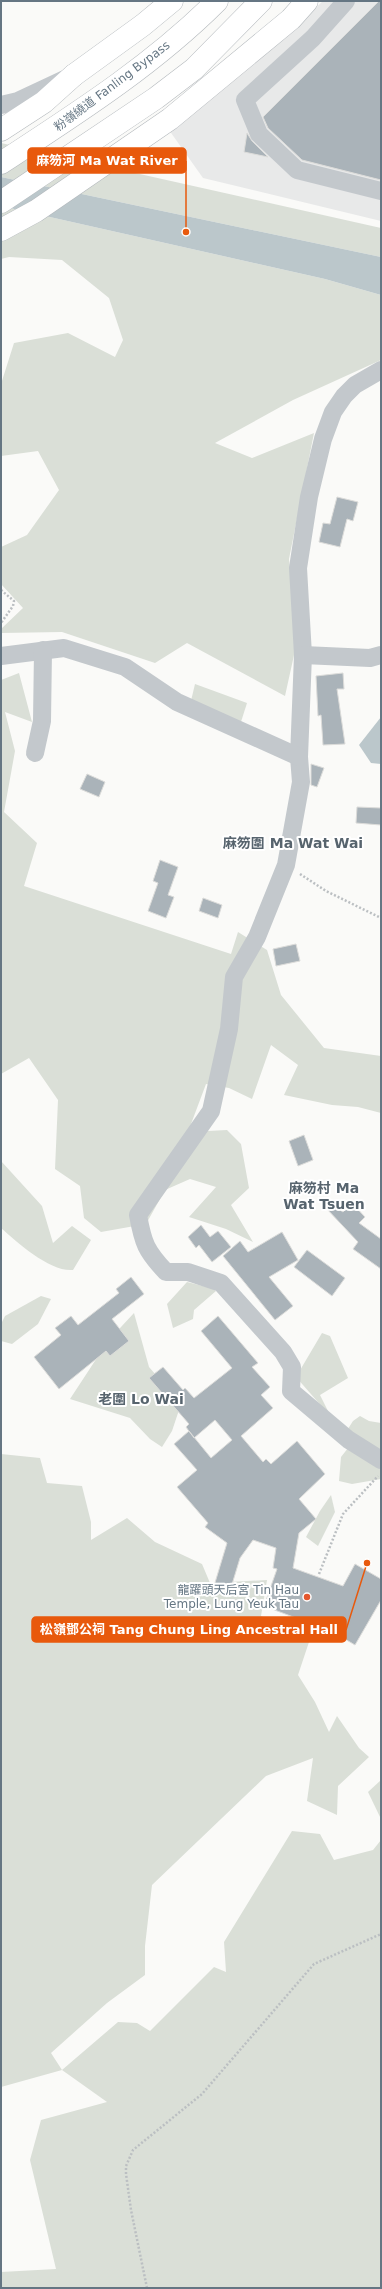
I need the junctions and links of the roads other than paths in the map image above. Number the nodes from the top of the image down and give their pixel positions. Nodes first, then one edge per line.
1 (172, 1) edge
2 (217, 1) edge
3 (261, 1) edge
4 (308, 1) edge
5 (346, 1) edge
6 (74, 75) junction
7 (1, 105) edge
8 (1, 130) edge
9 (1, 163) edge
10 (381, 191) edge
11 (1, 202) edge
12 (1, 230) edge
13 (381, 370) edge
14 (43, 650) junction
15 (303, 655) junction
16 (381, 655) edge
17 (1, 656) edge
18 (35, 753) dead end
19 (299, 757) junction
20 (381, 1460) edge

1 - 6 main road
2 - 9 main road, 粉嶺繞道 Fanling Bypass
3 - 11 main road
4 - 12 main road
5 - 10 street
6 - 7 street
6 - 8 main road
13 - 15 street
14 - 17 street
14 - 18 street
14 - 19 street
15 - 16 street
15 - 19 street
19 - 20 street

